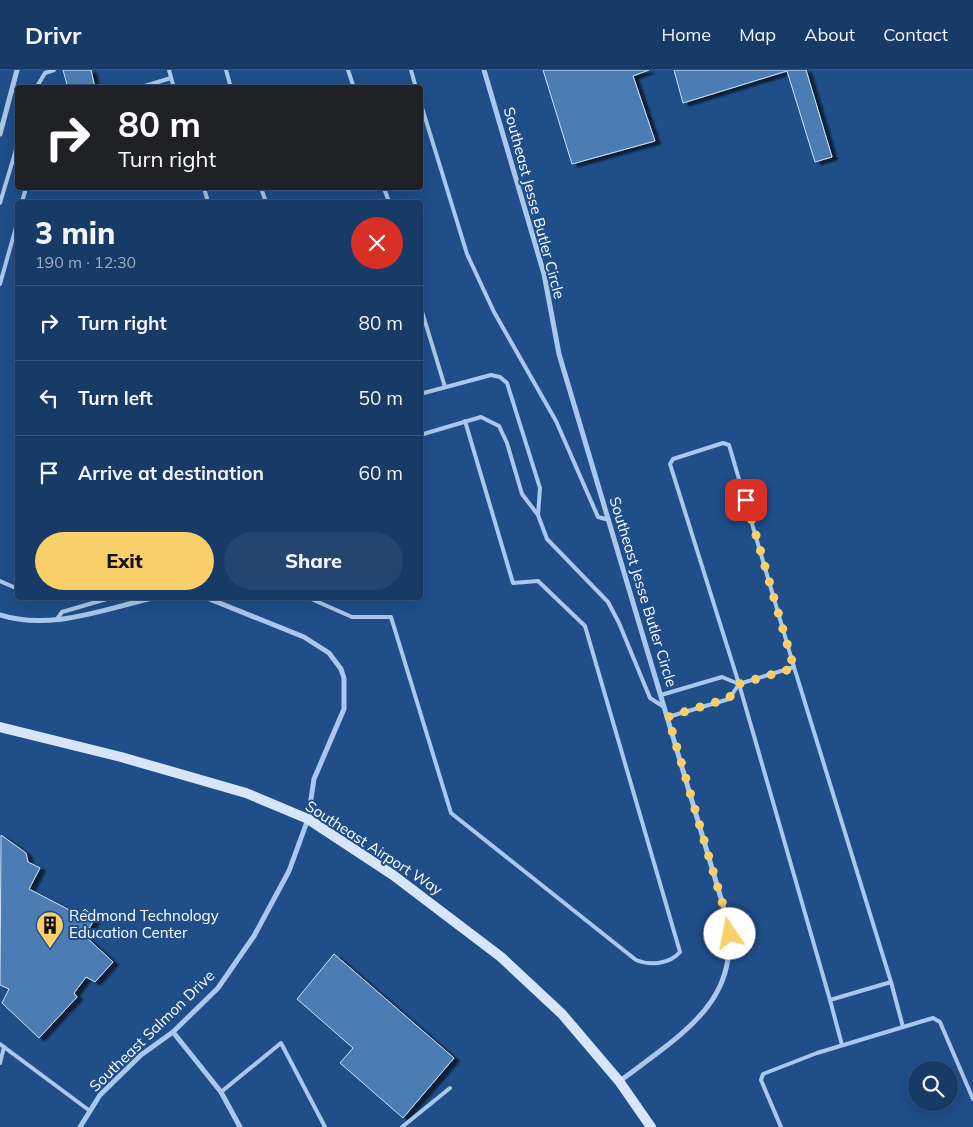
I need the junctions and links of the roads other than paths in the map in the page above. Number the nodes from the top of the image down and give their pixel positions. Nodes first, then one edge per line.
1 (17, 70) edge
2 (54, 70) edge
3 (168, 70) edge
4 (226, 70) edge
5 (348, 70) edge
6 (411, 70) edge
7 (484, 70) edge
8 (171, 78) junction
9 (38, 85) edge
10 (148, 85) edge
11 (173, 85) edge
12 (230, 85) edge
13 (353, 85) edge
14 (415, 85) edge
15 (423, 110) edge
16 (0, 134) edge
17 (15, 153) edge
18 (0, 203) edge
19 (15, 231) edge
20 (0, 284) edge
21 (423, 315) edge
22 (445, 387) junction
23 (423, 393) edge
24 (465, 421) junction
25 (423, 434) edge
26 (538, 515) junction
27 (609, 520) junction
28 (0, 581) edge
29 (15, 588) edge
30 (103, 600) edge
31 (145, 600) edge
32 (212, 600) edge
33 (314, 600) edge
34 (322, 600) edge
35 (321, 603) junction
36 (0, 614) edge
37 (56, 619) junction
38 (794, 668) junction
39 (739, 684) junction
40 (661, 695) junction
41 (664, 707) junction
42 (668, 717) junction
43 (0, 727) edge
44 (308, 819) junction
45 (890, 982) junction
46 (830, 1000) junction
47 (903, 1027) junction
48 (173, 1032) junction
49 (2, 1045) edge
50 (842, 1045) junction
51 (0, 1063) edge
52 (619, 1082) junction
53 (450, 1088) dead end
54 (221, 1092) junction
55 (973, 1099) edge
56 (90, 1111) junction
57 (80, 1127) edge
58 (240, 1127) edge
59 (325, 1127) edge
60 (402, 1127) edge
61 (651, 1127) edge
62 (781, 1127) edge

1 - 16 street
2 - 9 lane
3 - 8 lane
4 - 12 lane
5 - 13 lane
6 - 14 lane
7 - 27 street, Southeast Jesse Butler Circle
8 - 10 lane
8 - 11 lane
15 - 27 lane
17 - 18 lane
19 - 20 lane
21 - 22 lane
22 - 23 lane
22 - 26 lane
24 - 25 lane
24 - 26 lane
24 - 35 lane
26 - 41 lane
27 - 40 street, Southeast Jesse Butler Circle
28 - 29 lane
30 - 37 lane
31 - 37 street
32 - 44 street
33 - 35 lane
34 - 35 lane
36 - 37 street
38 - 39 lane
38 - 39 lane
38 - 45 lane
39 - 40 lane
39 - 42 lane
39 - 46 lane
40 - 41 street, Southeast Jesse Butler Circle
41 - 42 street, Southeast Jesse Butler Circle
42 - 52 street, Southeast Jesse Butler Circle
43 - 44 main road, Southeast Airport Way
44 - 48 street, Southeast Salmon Drive
44 - 52 main road, Southeast Airport Way
45 - 46 lane
45 - 47 lane
46 - 50 lane
47 - 50 lane
47 - 55 lane
48 - 54 street
48 - 56 street, Southeast Salmon Drive
49 - 51 lane
49 - 56 lane
50 - 62 lane
52 - 61 main road, Southeast Airport Way
53 - 60 lane
54 - 58 street
54 - 59 lane
56 - 57 street, Southeast Salmon Drive

